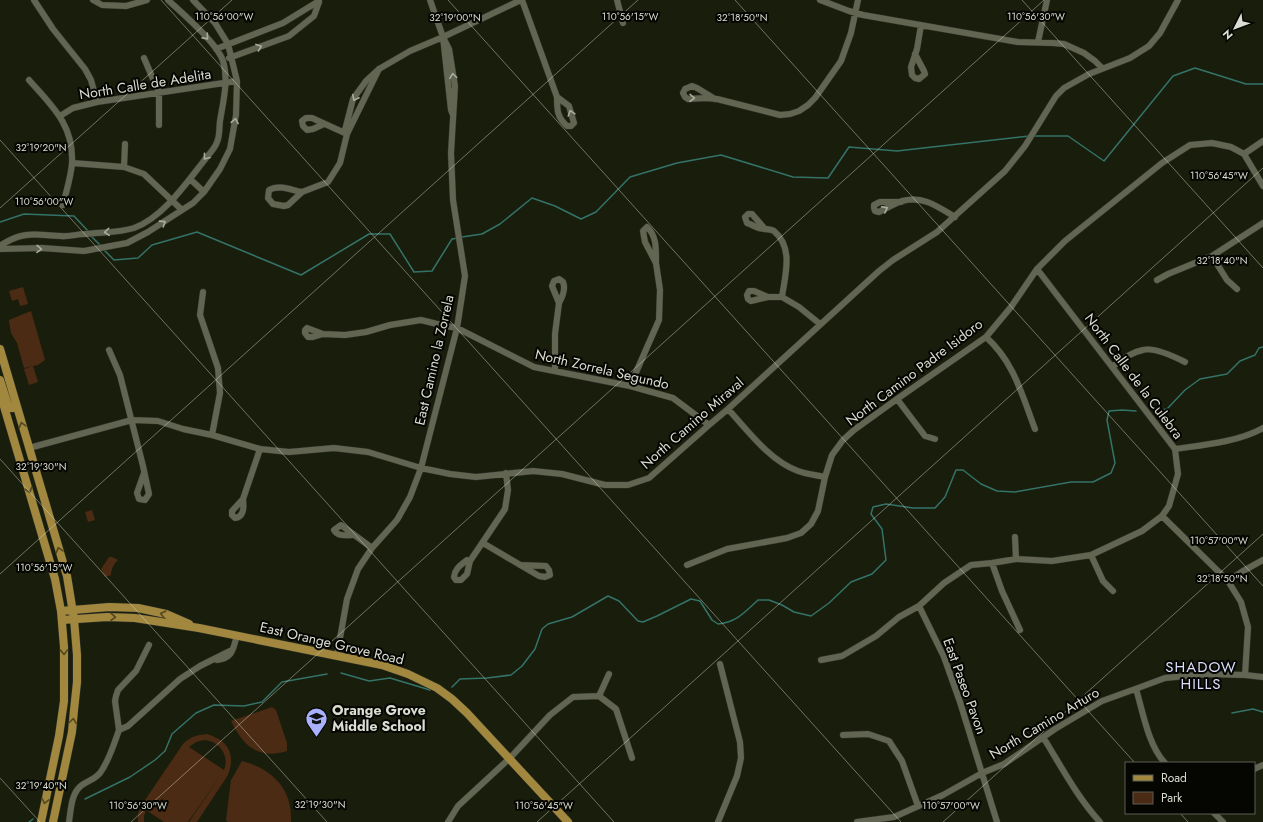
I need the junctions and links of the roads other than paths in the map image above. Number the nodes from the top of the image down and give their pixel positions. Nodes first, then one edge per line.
1 (34, 0) edge
2 (93, 0) edge
3 (147, 0) edge
4 (168, 0) edge
5 (193, 0) edge
6 (430, 0) edge
7 (522, 0) edge
8 (618, 0) edge
9 (820, 0) edge
10 (858, 0) edge
11 (1047, 0) edge
12 (1178, 0) edge
13 (319, 1) edge
14 (856, 13) junction
15 (623, 23) dead end
16 (921, 25) junction
17 (443, 37) junction
18 (1038, 42) junction
19 (228, 44) junction
20 (216, 49) junction
21 (915, 54) dead end
22 (231, 57) junction
23 (144, 58) dead end
24 (222, 60) junction
25 (1102, 68) junction
26 (379, 69) junction
27 (29, 80) dead end
28 (237, 81) junction
29 (225, 83) junction
30 (159, 93) junction
31 (558, 97) dead end
32 (715, 99) dead end
33 (97, 102) junction
34 (60, 116) junction
35 (324, 124) dead end
36 (159, 125) dead end
37 (347, 134) junction
38 (1263, 141) edge
39 (217, 143) junction
40 (125, 144) dead end
41 (230, 149) junction
42 (1244, 154) junction
43 (72, 163) junction
44 (124, 167) junction
45 (190, 179) junction
46 (1263, 186) edge
47 (204, 192) junction
48 (302, 192) junction
49 (172, 200) junction
50 (901, 202) dead end
51 (63, 205) dead end
52 (182, 210) junction
53 (955, 217) junction
54 (1263, 223) edge
55 (765, 229) dead end
56 (62, 236) junction
57 (0, 246) edge
58 (0, 249) edge
59 (60, 249) junction
60 (1212, 256) junction
61 (656, 263) junction
62 (1037, 270) junction
63 (1157, 280) dead end
64 (1237, 289) dead end
65 (203, 292) dead end
66 (768, 297) dead end
67 (782, 297) junction
68 (559, 303) dead end
69 (820, 324) junction
70 (457, 328) junction
71 (324, 334) dead end
72 (986, 337) junction
73 (0, 349) edge
74 (109, 350) dead end
75 (1185, 362) dead end
76 (1112, 367) junction
77 (554, 371) junction
78 (0, 380) edge
79 (630, 386) junction
80 (0, 393) edge
81 (897, 399) junction
82 (17, 408) junction
83 (728, 409) junction
84 (132, 420) junction
85 (709, 425) junction
86 (1263, 428) edge
87 (1035, 429) dead end
88 (212, 435) junction
89 (935, 439) dead end
90 (29, 448) junction
91 (260, 449) junction
92 (1175, 449) junction
93 (421, 468) junction
94 (144, 473) dead end
95 (506, 473) junction
96 (825, 477) junction
97 (244, 499) dead end
98 (1162, 516) junction
99 (353, 535) dead end
100 (1015, 537) dead end
101 (483, 543) junction
102 (372, 548) junction
103 (1091, 555) junction
104 (1016, 559) junction
105 (1263, 560) edge
106 (470, 561) dead end
107 (992, 563) junction
108 (520, 565) dead end
109 (687, 565) dead end
110 (1228, 581) junction
111 (1112, 591) dead end
112 (919, 606) junction
113 (73, 609) junction
114 (60, 611) junction
115 (74, 619) junction
116 (62, 620) junction
117 (199, 628) junction
118 (1020, 630) dead end
119 (237, 635) junction
120 (149, 645) dead end
121 (337, 655) junction
122 (821, 660) dead end
123 (720, 664) dead end
124 (609, 674) dead end
125 (1246, 675) junction
126 (1263, 677) edge
127 (1136, 689) junction
128 (599, 696) junction
129 (119, 730) junction
130 (844, 735) dead end
131 (1043, 737) junction
132 (510, 758) junction
133 (632, 758) dead end
134 (1164, 762) edge
135 (982, 773) junction
136 (918, 806) junction
137 (1215, 814) edge
138 (893, 820) edge
139 (41, 822) edge
140 (53, 822) edge
141 (69, 822) edge
142 (448, 822) edge
143 (568, 822) edge
144 (718, 822) edge
145 (857, 822) edge
146 (997, 822) edge
147 (1100, 822) edge
148 (1223, 822) edge

1 - 33 street
2 - 3 street
4 -> 20 street
5 - 19 street
6 - 17 street, East Camino la Zorrela
7 - 17 street
7 - 31 street
8 - 15 street
9 - 14 street
10 - 14 street
11 - 18 street
12 - 25 street, North Camino Miraval
13 - 19 street
22 -> 13 street
14 - 16 street
14 - 32 street
16 - 18 street
16 - 21 street
17 - 26 street
17 - 70 street, East Camino la Zorrela
18 - 25 street
19 - 20 street
19 - 22 street
20 - 24 street
22 - 24 street
22 - 28 street
23 - 30 street
24 - 29 street
25 - 53 street, North Camino Miraval
26 - 37 street
26 -> 37 street
27 - 34 street
28 - 29 street, North Calle de Adelita
41 -> 28 street
29 - 30 street, North Calle de Adelita
29 - 39 street
30 - 33 street, North Calle de Adelita
30 - 36 street
33 - 34 street, North Calle de Adelita
34 - 43 street
35 - 37 street
37 - 48 street
38 - 42 street
39 - 41 street
39 -> 45 street
40 - 44 street
41 - 47 street
42 - 46 street
42 - 62 street, North Camino Padre Isidoro
43 - 44 street
43 - 51 street
44 - 49 street
45 - 47 street
45 - 49 street
47 - 52 street
48 - 48 street
49 - 52 street
49 -> 56 street
50 - 53 street
59 -> 52 street
53 - 69 street, North Camino Miraval
54 - 60 street
55 - 67 street
56 - 57 street
56 - 59 street
58 -> 59 street
60 - 63 street
60 - 64 street
61 - 61 street
61 - 79 street
62 - 72 street, North Camino Padre Isidoro
62 - 76 street, North Calle de la Culebra
65 - 88 street
66 - 67 street
67 - 69 street
68 - 77 street
69 - 83 street, North Camino Miraval
70 - 71 street, North Zorrela Segundo
70 - 77 street, North Zorrela Segundo
70 - 93 street, East Camino la Zorrela
72 - 81 street, North Camino Padre Isidoro
72 - 87 street
73 - 82 main road
74 - 84 street
75 - 76 street
76 - 92 street, North Calle de la Culebra
77 - 79 street, North Zorrela Segundo
78 - 82 main road
79 - 85 street, North Zorrela Segundo
80 -> 114 main road
81 - 89 street
81 - 96 street, North Camino Padre Isidoro
90 -> 82 main road
83 - 85 street, North Camino Miraval
83 - 96 street
84 - 88 street, North Camino Miraval
84 - 90 street, North Camino Miraval
84 - 94 street
85 - 95 street, North Camino Miraval
86 - 92 street
88 - 91 street, North Camino Miraval
113 -> 90 main road
91 - 93 street, North Camino Miraval
91 - 97 street
92 - 98 street, North Calle de la Culebra
93 - 95 street, North Camino Miraval
93 - 102 street, East Camino la Zorrela
95 - 101 street
96 - 109 street, North Camino Padre Isidoro
98 - 103 street, North Calle de la Culebra
98 - 110 street
99 - 102 street
100 - 104 street
101 - 106 street
101 - 108 street
102 - 121 street, East Camino la Zorrela
103 - 104 street, North Calle de la Culebra
103 - 111 street
104 - 107 street, North Calle de la Culebra
105 - 110 street
107 - 112 street, North Calle de la Culebra
107 - 118 street
110 - 125 street
112 - 122 street, North Calle de la Culebra
112 - 135 street, East Paseo Pavon
113 - 114 main road, East Orange Grove Road
113 - 115 main road
117 -> 113 main road, East Orange Grove Road
114 - 116 main road
115 - 116 main road, East Orange Grove Road
115 -> 117 main road, East Orange Grove Road
140 -> 115 main road
116 -> 139 main road
117 - 119 main road, East Orange Grove Road
119 - 121 main road, East Orange Grove Road
119 - 129 street
120 - 129 street
121 - 132 main road, East Orange Grove Road
123 - 144 street
124 - 128 street
125 - 126 street, North Camino Arturo
125 - 127 street, North Camino Arturo
127 - 131 street, North Camino Arturo
127 - 134 street
128 - 132 street
128 - 133 street
129 - 141 street
130 - 136 street
131 - 135 street, North Camino Arturo
131 - 147 street
132 - 142 street
132 - 143 main road, East Orange Grove Road
135 - 136 street, North Camino Arturo
135 - 146 street, East Paseo Pavon
136 - 138 street, North Camino Arturo
137 - 148 street
138 - 145 street, North Camino Arturo

